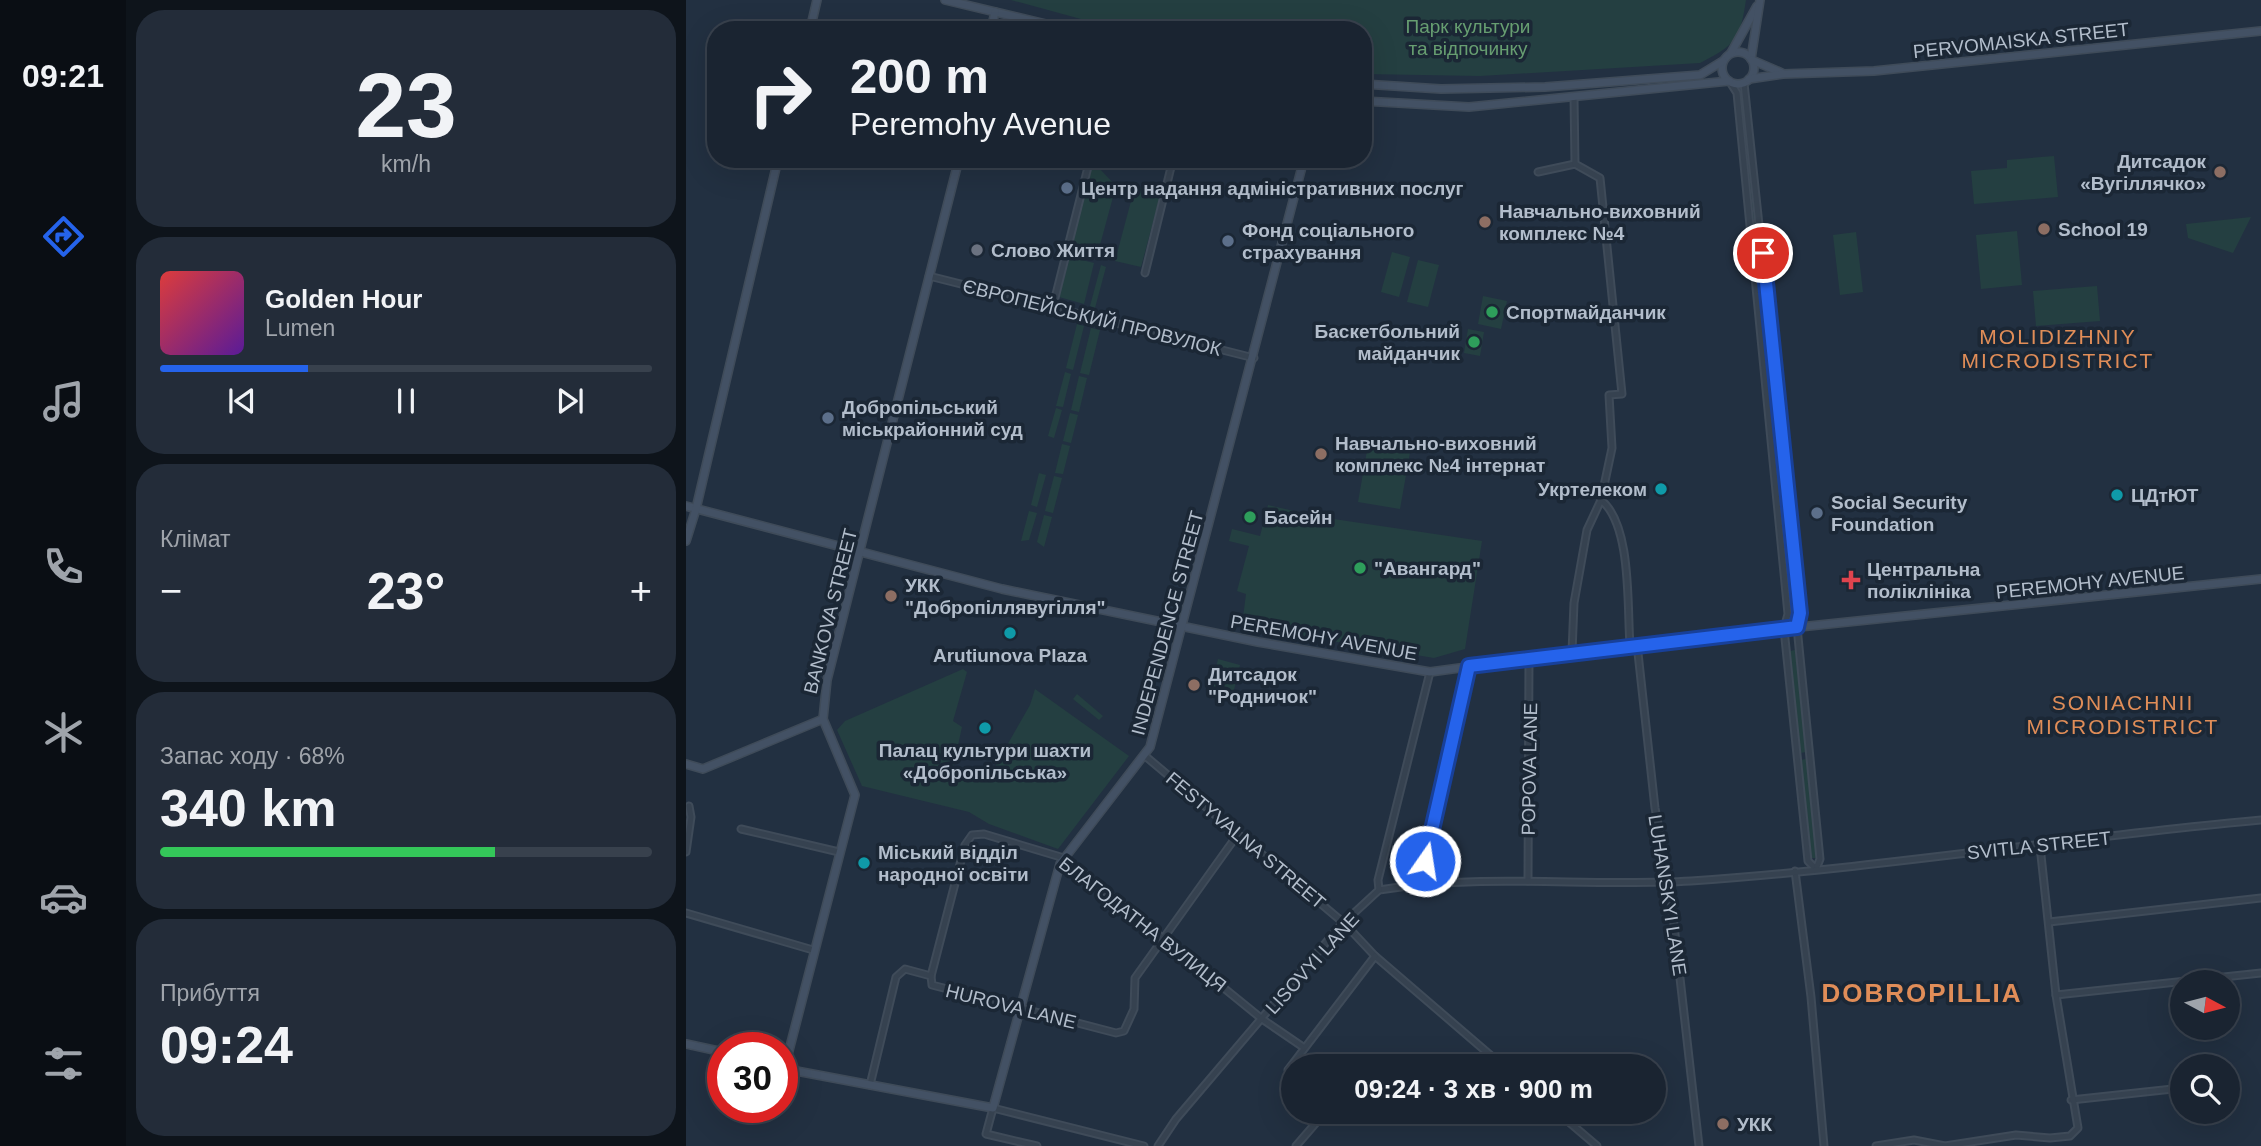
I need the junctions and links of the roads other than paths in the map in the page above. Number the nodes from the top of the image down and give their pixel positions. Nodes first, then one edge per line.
1 (817, 0) edge
2 (945, 0) edge
3 (1760, 1) edge
4 (995, 12) junction
5 (812, 21) edge
6 (993, 21) edge
7 (1032, 21) edge
8 (2261, 31) edge
9 (1731, 53) junction
10 (1752, 60) junction
11 (1723, 61) junction
12 (1783, 74) junction
13 (1730, 81) junction
14 (1746, 81) junction
15 (1372, 85) edge
16 (1574, 97) junction
17 (1372, 102) edge
18 (1575, 164) junction
19 (776, 168) edge
20 (957, 168) edge
21 (1088, 168) edge
22 (1171, 168) edge
23 (1302, 168) edge
24 (1538, 172) dead end
25 (1145, 273) dead end
26 (929, 276) junction
27 (1053, 306) junction
28 (1254, 358) junction
29 (1601, 500) junction
30 (686, 506) edge
31 (696, 509) junction
32 (686, 541) edge
33 (859, 550) junction
34 (2261, 579) edge
35 (1182, 627) junction
36 (1797, 627) junction
37 (1784, 629) junction
38 (1633, 645) junction
39 (1572, 652) junction
40 (1529, 656) junction
41 (1469, 666) junction
42 (1430, 672) junction
43 (823, 719) junction
44 (1144, 755) junction
45 (686, 764) edge
46 (689, 806) dead end
47 (2261, 820) edge
48 (741, 830) dead end
49 (1238, 834) junction
50 (2040, 846) junction
51 (686, 852) edge
52 (839, 852) junction
53 (1064, 858) junction
54 (1816, 869) junction
55 (1795, 871) junction
56 (1528, 881) junction
57 (1670, 881) junction
58 (1420, 883) junction
59 (1380, 890) junction
60 (2261, 898) edge
61 (686, 913) edge
62 (2049, 922) junction
63 (1345, 924) junction
64 (1162, 936) junction
65 (813, 950) junction
66 (1375, 956) junction
67 (2261, 973) edge
68 (931, 976) junction
69 (2056, 995) junction
70 (1018, 1008) junction
71 (1262, 1019) junction
72 (792, 1032) edge
73 (686, 1044) edge
74 (1303, 1047) junction
75 (707, 1049) edge
76 (1298, 1054) edge
77 (1489, 1054) edge
78 (798, 1069) edge
79 (870, 1085) junction
80 (2170, 1089) edge
81 (2071, 1100) junction
82 (993, 1108) junction
83 (1315, 1124) edge
84 (1571, 1124) edge
85 (1037, 1146) edge
86 (1144, 1146) edge
87 (1158, 1146) edge
88 (1296, 1146) edge
89 (1597, 1146) edge
90 (1699, 1146) edge
91 (1824, 1146) edge
92 (1876, 1146) edge

1 - 5 main road
2 - 4 main road
3 - 9 main road
3 - 10 main road
4 - 6 main road
4 - 7 main road
8 - 12 main road, PERVOMAISKA STREET
9 - 10 main road
9 - 11 main road
10 - 12 main road, PERVOMAISKA STREET
10 - 14 main road
11 - 13 main road
11 - 15 main road
12 - 14 main road, PERVOMAISKA STREET
13 - 14 main road
13 - 16 main road
13 - 37 street
14 - 36 street
16 - 17 main road
16 - 18 street
18 - 24 street
18 - 29 street
19 - 31 main road
20 - 26 main road, BANKOVA STREET
21 - 27 street
22 - 25 street
23 - 28 main road, INDEPENDENCE STREET
26 - 27 street, ЄВРОПЕЙСЬКИЙ ПРОВУЛОК
26 - 33 main road, BANKOVA STREET
27 - 28 street, ЄВРОПЕЙСЬКИЙ ПРОВУЛОК
28 - 35 main road, INDEPENDENCE STREET
29 - 38 street, LUHANSKYI LANE
29 - 39 street
30 - 31 main road
31 - 32 main road
31 - 33 main road
33 - 35 main road, PEREMOHY AVENUE
33 - 43 main road, BANKOVA STREET
34 - 36 main road, PEREMOHY AVENUE
35 - 42 main road, PEREMOHY AVENUE
35 - 44 main road, INDEPENDENCE STREET
36 - 37 main road, PEREMOHY AVENUE
36 - 54 street
37 - 38 main road, PEREMOHY AVENUE
37 - 54 street
38 - 39 main road, PEREMOHY AVENUE
38 - 57 street, LUHANSKYI LANE
39 - 40 main road, PEREMOHY AVENUE
40 - 41 main road, PEREMOHY AVENUE
40 - 56 street, POPOVA LANE
41 - 42 main road, PEREMOHY AVENUE
41 - 58 street
42 - 59 street
43 - 45 main road
43 - 52 main road, BANKOVA STREET
44 - 49 street, FESTYVALNA STREET
44 - 53 main road, INDEPENDENCE STREET
46 - 51 street
47 - 50 street, SVITLA STREET
48 - 52 street
49 - 63 street, FESTYVALNA STREET
49 - 64 street
50 - 54 street, SVITLA STREET
50 - 62 street
52 - 65 main road, BANKOVA STREET
53 - 64 street, БЛАГОДАТНА ВУЛИЦЯ
53 - 68 street, БЛАГОДАТНА ВУЛИЦЯ
53 - 70 main road, INDEPENDENCE STREET
54 - 55 street, SVITLA STREET
55 - 57 street, SVITLA STREET
55 - 91 street
56 - 57 street, SVITLA STREET
56 - 58 street, SVITLA STREET
57 - 90 street, LUHANSKYI LANE
58 - 59 street, SVITLA STREET
59 - 63 street, LISOVYI LANE
60 - 62 street
61 - 65 street
62 - 69 street
63 - 66 street, FESTYVALNA STREET
63 - 71 street, LISOVYI LANE
64 - 70 street, HUROVA LANE
64 - 71 street, БЛАГОДАТНА ВУЛИЦЯ
65 - 72 main road, BANKOVA STREET
66 - 74 street
66 - 77 street, FESTYVALNA STREET
67 - 69 street
68 - 70 street, HUROVA LANE
68 - 79 street, HUROVA LANE
69 - 81 street
70 - 82 main road, INDEPENDENCE STREET
71 - 74 street, БЛАГОДАТНА ВУЛИЦЯ
71 - 87 street, LISOVYI LANE
73 - 75 main road
74 - 76 street
78 - 79 main road
79 - 82 main road
80 - 81 street
81 - 92 street
82 - 85 street
82 - 86 street
83 - 88 street
84 - 89 street

